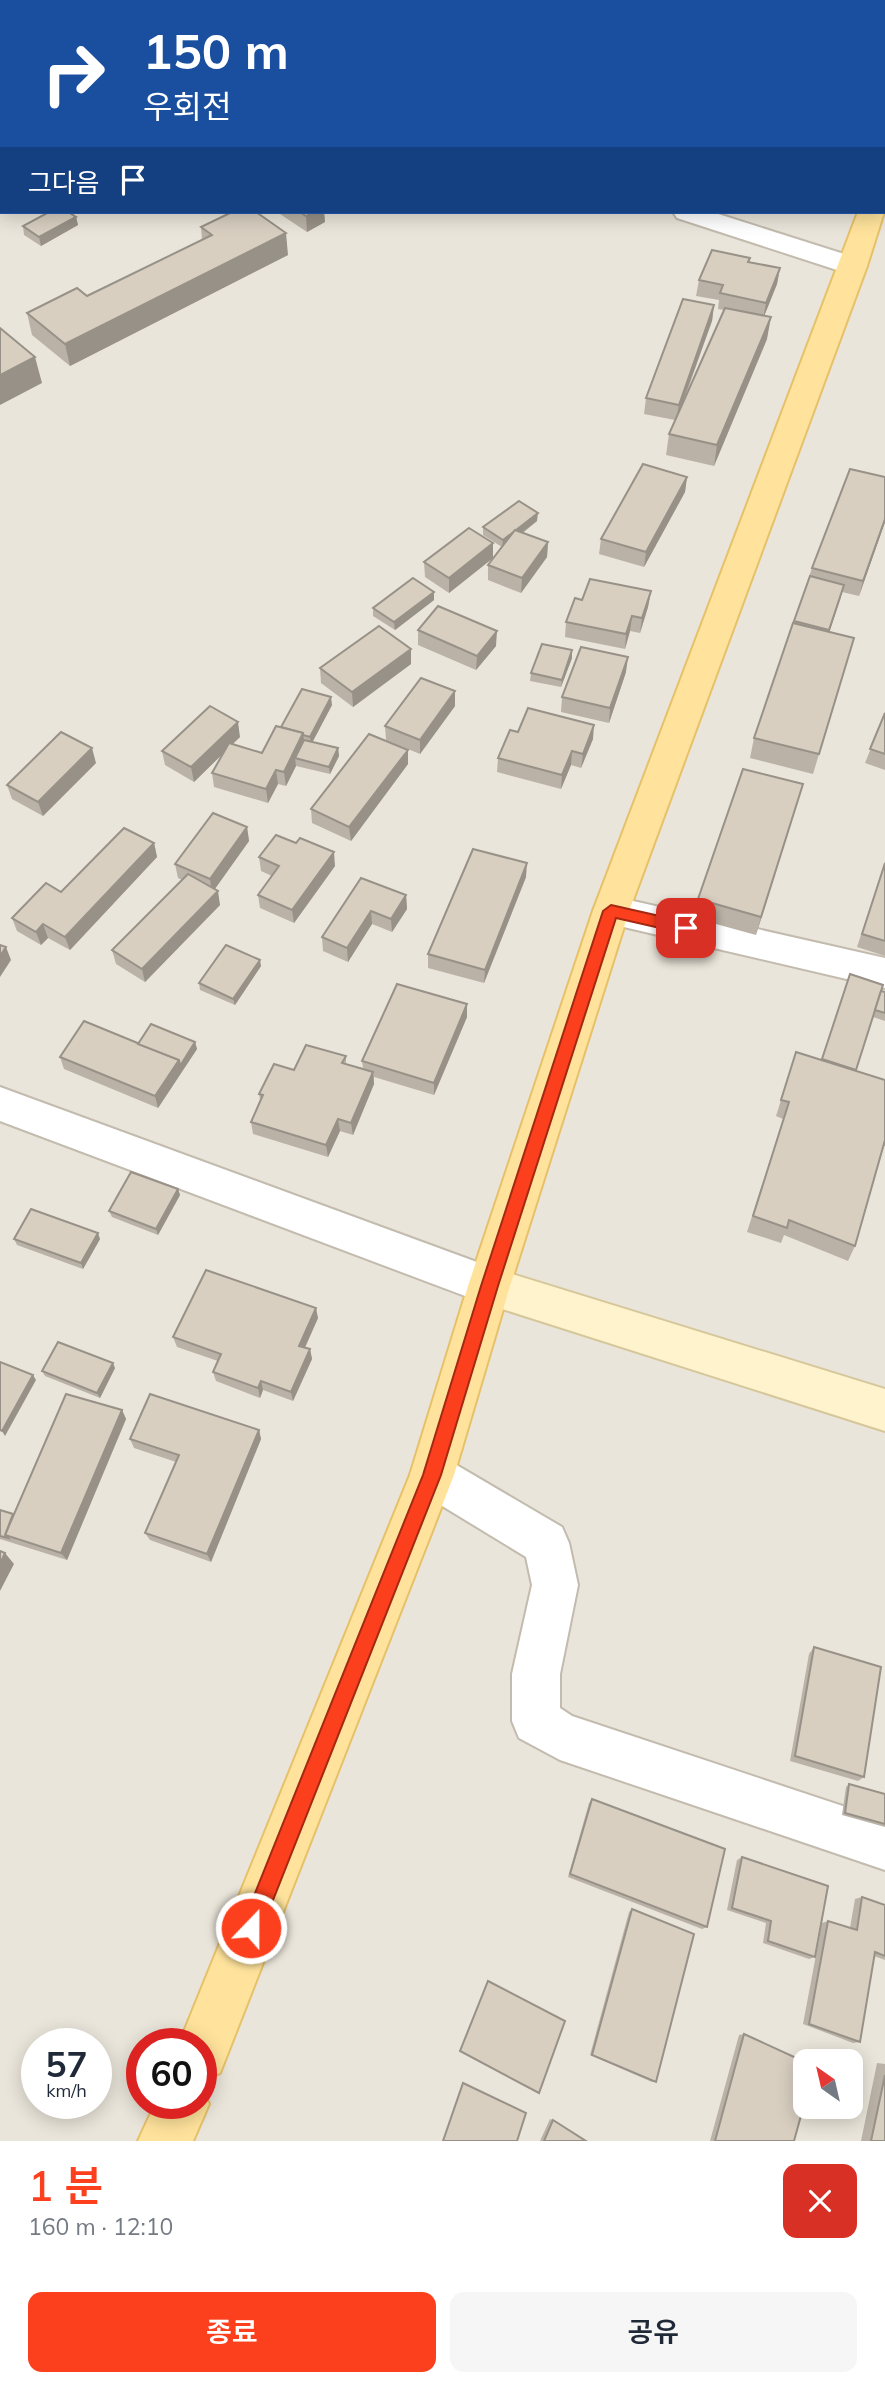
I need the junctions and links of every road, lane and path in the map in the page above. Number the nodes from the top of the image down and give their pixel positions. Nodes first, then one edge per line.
1 (692, 214) edge
2 (870, 214) edge
3 (853, 266) junction
4 (611, 911) junction
5 (885, 973) edge
6 (0, 1104) edge
7 (489, 1286) junction
8 (885, 1410) edge
9 (432, 1475) junction
10 (885, 1845) edge
11 (211, 2028) edge
12 (175, 2119) edge
13 (165, 2141) edge

1 - 3 street
2 - 3 main road
3 - 4 main road
4 - 5 street
4 - 7 main road
6 - 7 street
7 - 8 main road
7 - 9 main road
9 - 10 street
9 - 11 main road
12 - 13 main road

